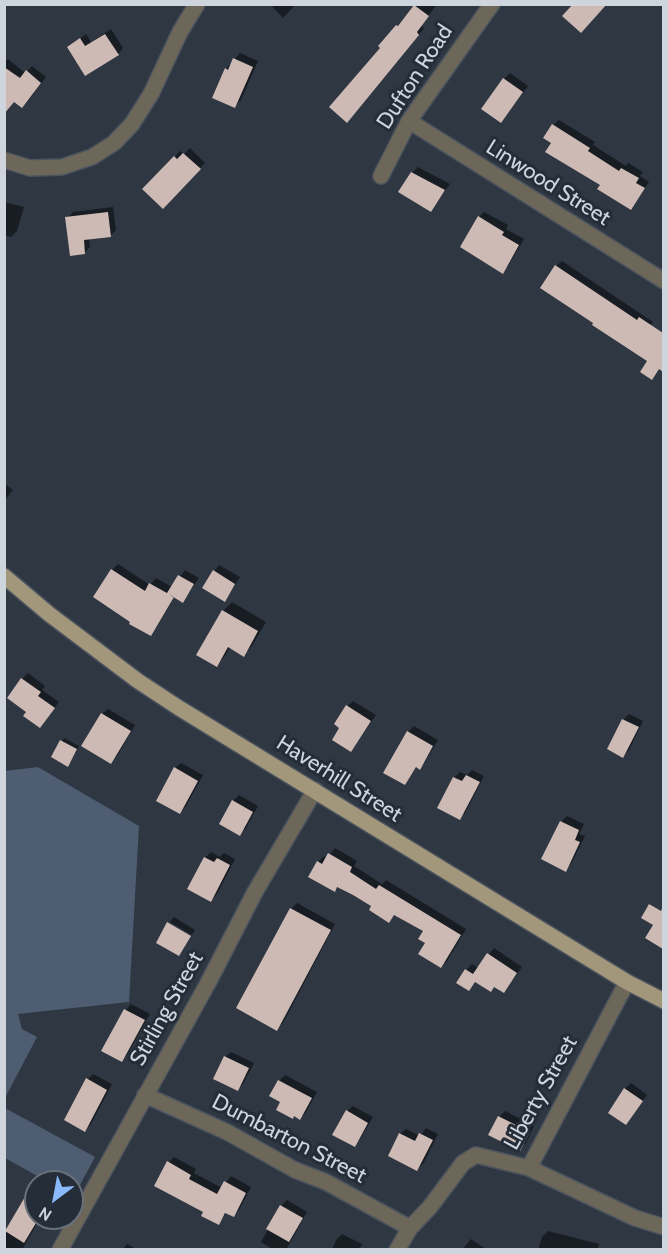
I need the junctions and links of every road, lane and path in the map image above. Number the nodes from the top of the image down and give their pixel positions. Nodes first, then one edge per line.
1 (196, 4) edge
2 (492, 4) edge
3 (409, 121) junction
4 (4, 160) edge
5 (381, 176) dead end
6 (663, 281) edge
7 (4, 576) edge
8 (315, 790) junction
9 (627, 982) junction
10 (663, 1001) edge
11 (146, 1095) junction
12 (529, 1168) junction
13 (663, 1227) edge
14 (410, 1228) junction
15 (60, 1250) edge
16 (397, 1250) edge

1 - 4 street
2 - 3 street, Dufton Road
3 - 5 street, Dufton Road
3 - 6 street, Linwood Street
7 - 8 main road, Haverhill Street
8 - 9 main road, Haverhill Street
8 - 11 street, Stirling Street
9 - 10 main road, Haverhill Street
9 - 12 street, Liberty Street
11 - 14 street, Dumbarton Street
11 - 15 street, Stirling Street
12 - 13 street
12 - 14 street, Liberty Street
14 - 16 street, Liberty Street

